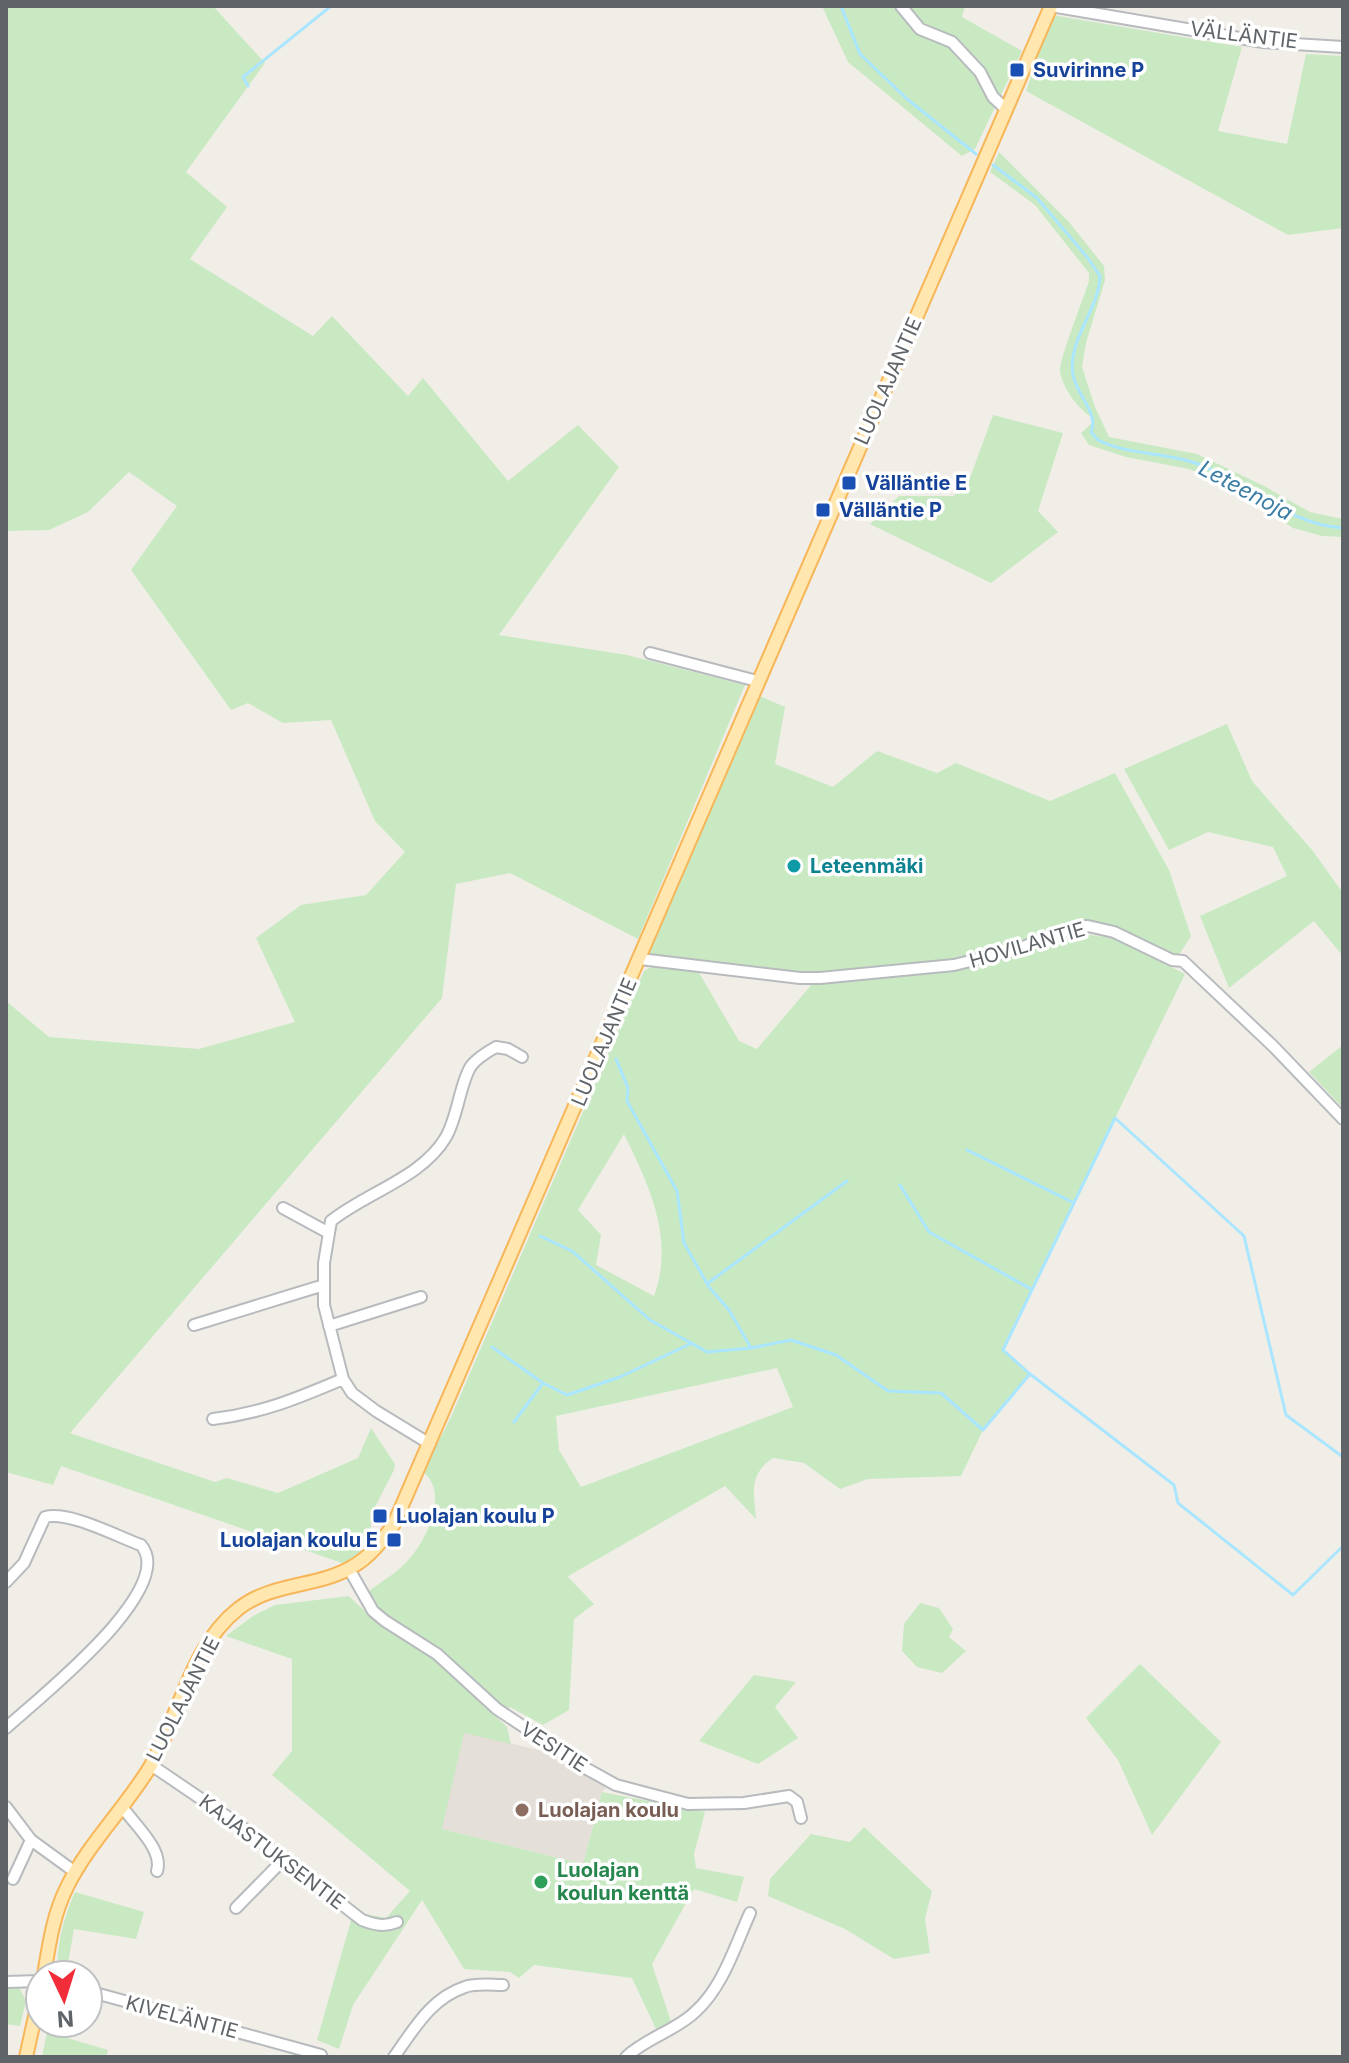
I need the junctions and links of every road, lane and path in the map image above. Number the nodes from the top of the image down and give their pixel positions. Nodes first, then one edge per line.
1 (901, 6) edge
2 (1051, 6) edge
3 (1343, 47) edge
4 (1006, 109) junction
5 (650, 653) dead end
6 (757, 681) junction
7 (640, 959) junction
8 (522, 1057) dead end
9 (1343, 1119) edge
10 (283, 1208) dead end
11 (329, 1233) junction
12 (324, 1285) junction
13 (421, 1297) dead end
14 (194, 1325) dead end
15 (329, 1326) junction
16 (343, 1379) junction
17 (213, 1419) dead end
18 (430, 1444) junction
19 (349, 1569) junction
20 (6, 1582) edge
21 (6, 1728) edge
22 (150, 1767) junction
23 (6, 1807) edge
24 (121, 1809) junction
25 (801, 1818) dead end
26 (31, 1840) junction
27 (285, 1858) junction
28 (157, 1871) dead end
29 (75, 1872) junction
30 (13, 1879) dead end
31 (236, 1908) dead end
32 (750, 1913) dead end
33 (397, 1922) dead end
34 (47, 1959) edge
35 (503, 1985) dead end
36 (104, 1995) edge
37 (321, 2055) edge
38 (394, 2057) edge
39 (626, 2057) edge

1 - 4 street
2 - 3 street, VÄLLÄNTIE
2 - 4 main road, LUOLAJANTIE
4 - 6 main road, LUOLAJANTIE
5 - 6 street
6 - 7 main road, LUOLAJANTIE
7 - 9 street, HOVILANTIE
7 - 18 main road, LUOLAJANTIE
8 - 11 street
10 - 11 street
11 - 12 street
12 - 14 street
12 - 15 street
13 - 15 street
15 - 16 street
16 - 17 street
16 - 18 street
18 - 19 main road, LUOLAJANTIE
19 - 22 main road, LUOLAJANTIE
19 - 25 street, VESITIE
20 - 21 street
22 - 24 main road, LUOLAJANTIE
22 - 27 street, KAJASTUKSENTIE
23 - 26 street
24 - 28 street
24 - 29 main road, LUOLAJANTIE
26 - 29 street
26 - 30 street
27 - 31 street
27 - 33 street, KAJASTUKSENTIE
29 - 34 main road, LUOLAJANTIE
32 - 39 street
35 - 38 street
36 - 37 street, KIVELÄNTIE

